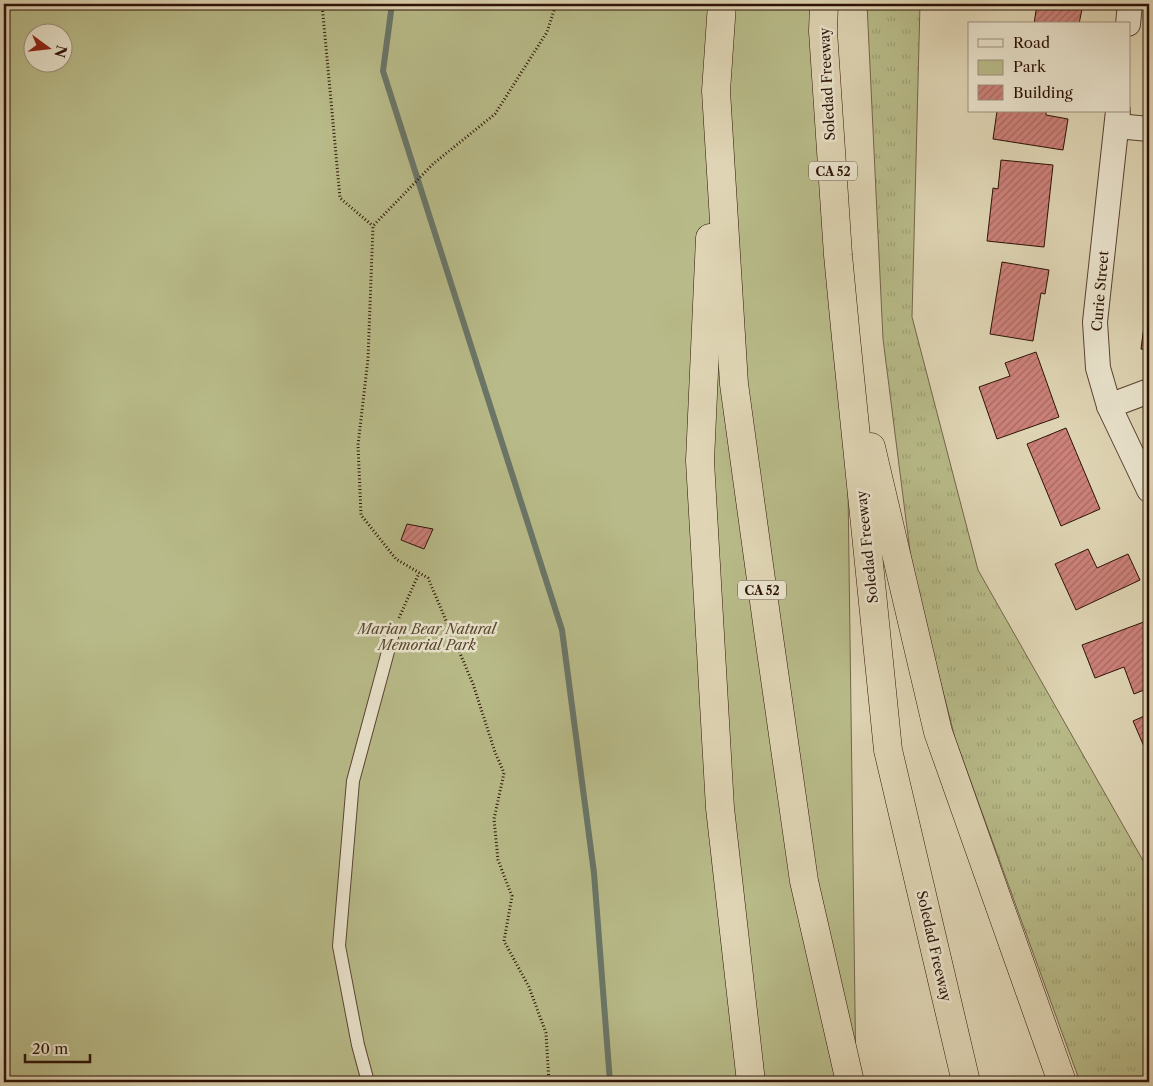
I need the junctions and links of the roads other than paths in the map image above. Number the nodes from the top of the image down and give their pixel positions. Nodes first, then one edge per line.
1 (722, 4) edge
2 (824, 4) edge
3 (1130, 4) edge
4 (1128, 22) edge
5 (716, 91) junction
6 (1117, 119) edge
7 (1149, 129) edge
8 (846, 338) junction
9 (1149, 392) edge
10 (1109, 406) junction
11 (1149, 490) edge
12 (393, 633) road end
13 (368, 1082) edge
14 (751, 1082) edge
15 (850, 1082) edge
16 (966, 1082) edge
17 (1062, 1082) edge

1 - 5 highway, CA 52
2 - 8 highway, Soledad Freeway / CA 52
3 - 4 street
5 - 14 highway
5 - 15 highway, CA 52
6 - 7 street
6 - 10 street, Curie Street
8 - 16 highway, Soledad Freeway / CA 52
8 - 17 highway
9 - 10 street
10 - 11 street, Curie Street
12 - 13 lane

